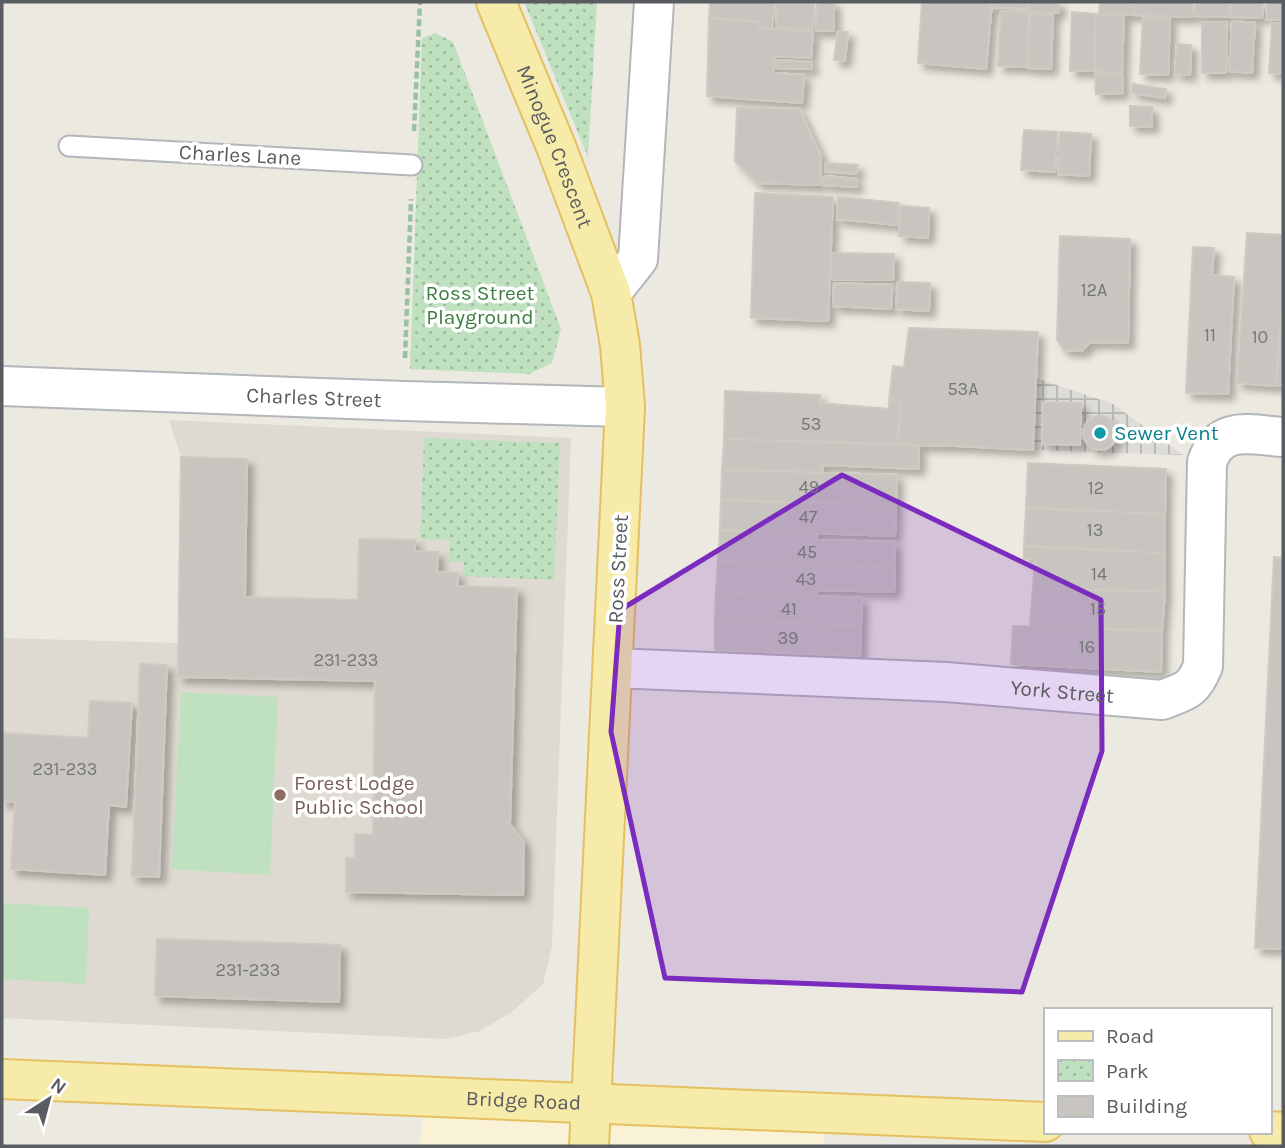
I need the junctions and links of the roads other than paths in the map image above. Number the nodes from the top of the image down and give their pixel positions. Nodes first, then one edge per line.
1 (496, 2) edge
2 (654, 2) edge
3 (69, 146) dead end
4 (412, 165) dead end
5 (611, 293) junction
6 (2, 386) edge
7 (625, 407) junction
8 (1283, 437) edge
9 (613, 668) junction
10 (2, 1079) edge
11 (590, 1104) junction
12 (1044, 1122) edge
13 (589, 1146) edge

1 - 5 main road, Minogue Crescent
2 - 5 street
3 - 4 lane, Charles Lane
5 - 7 main road, Ross Street
6 - 7 street, Charles Street
7 - 9 main road, Ross Street
8 - 9 street, York Street
9 - 11 main road, Ross Street
10 - 11 main road, Bridge Road
11 - 12 main road, Bridge Road
11 - 13 main road, Ross Street

